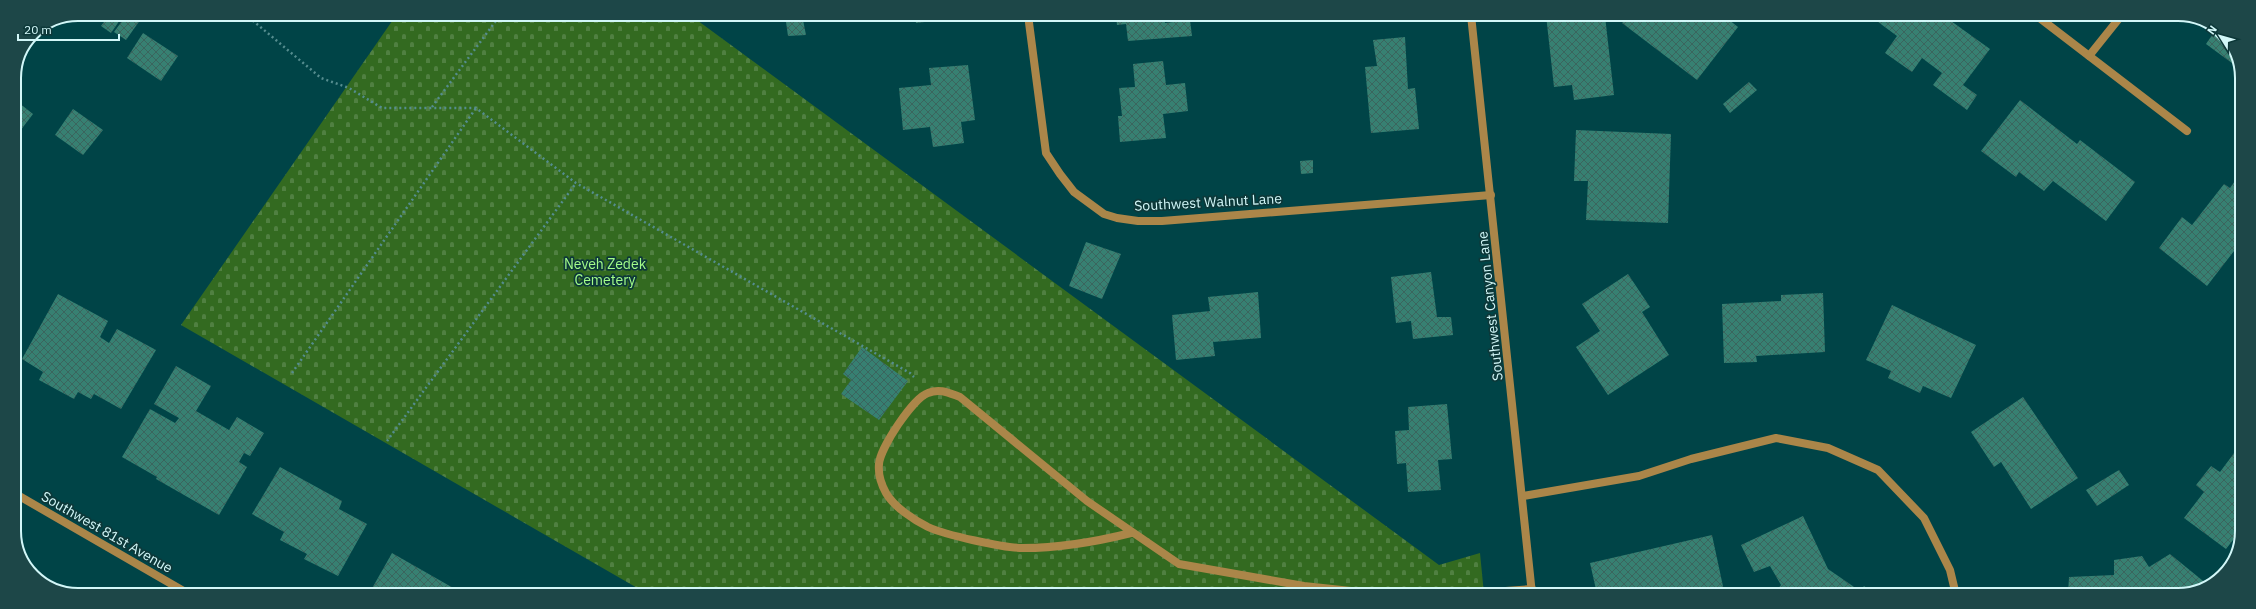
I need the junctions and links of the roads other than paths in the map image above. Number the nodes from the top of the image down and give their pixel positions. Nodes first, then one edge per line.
1 (1029, 21) edge
2 (1473, 21) edge
3 (2044, 21) edge
4 (2117, 21) edge
5 (2090, 56) junction
6 (2188, 132) dead end
7 (1491, 195) junction
8 (1523, 496) junction
9 (21, 497) edge
10 (1130, 532) junction
11 (178, 588) edge
12 (1323, 588) edge
13 (1532, 588) edge
14 (1954, 588) edge

1 - 7 street, Southwest Walnut Lane
2 - 7 street, Southwest Canyon Lane
3 - 5 street
4 - 5 street
5 - 6 street
7 - 8 street, Southwest Canyon Lane
8 - 13 street, Southwest Canyon Lane
8 - 14 street
9 - 11 street, Southwest 81st Avenue
10 - 10 street
10 - 12 street

